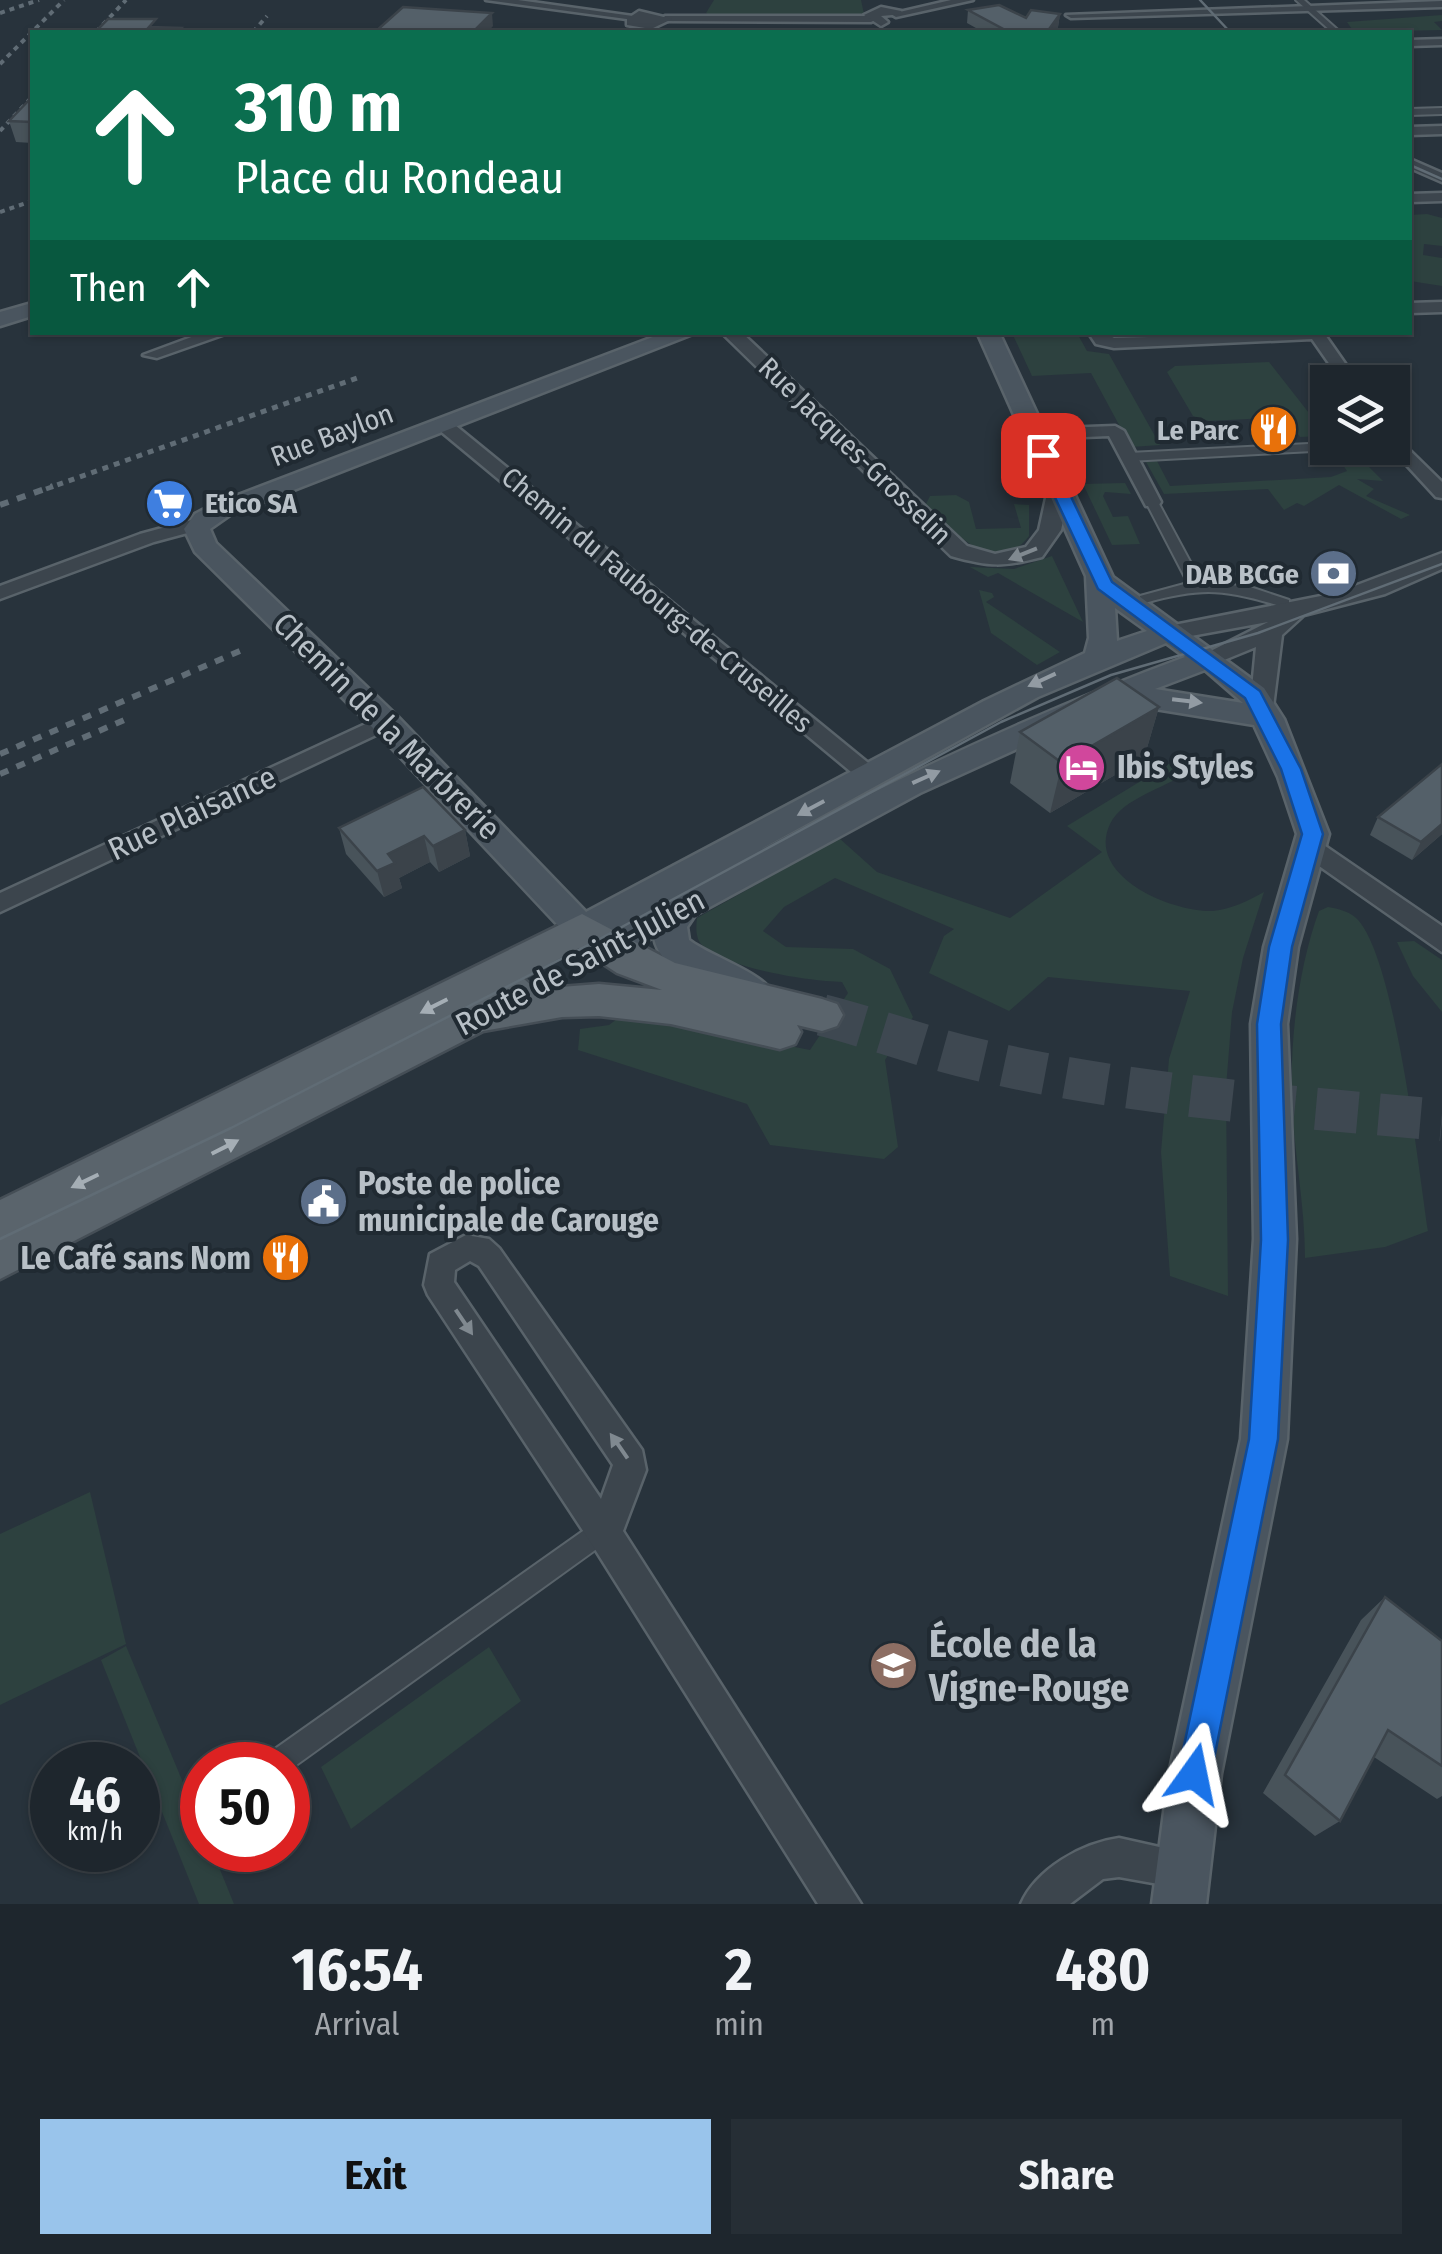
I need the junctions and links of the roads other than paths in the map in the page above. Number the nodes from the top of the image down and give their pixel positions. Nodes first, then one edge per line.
1 (491, 0) edge
2 (968, 0) edge
3 (1198, 0) edge
4 (1304, 4) edge
5 (1442, 4) edge
6 (1208, 11) junction
7 (881, 16) edge
8 (651, 18) edge
9 (1219, 24) dead end
10 (1084, 30) edge
11 (1334, 30) edge
12 (1442, 42) edge
13 (1412, 43) edge
14 (1412, 103) edge
15 (1442, 111) edge
16 (1412, 112) edge
17 (1422, 112) junction
18 (1442, 130) edge
19 (1412, 132) edge
20 (1412, 165) edge
21 (1442, 178) edge
22 (1442, 196) edge
23 (1412, 198) edge
24 (30, 303) edge
25 (1442, 306) edge
26 (1412, 308) edge
27 (30, 310) edge
28 (0, 311) edge
29 (0, 319) edge
30 (213, 335) edge
31 (680, 335) edge
32 (733, 335) edge
33 (989, 335) edge
34 (1098, 335) edge
35 (1279, 335) edge
36 (1317, 335) edge
37 (150, 355) dead end
38 (1338, 365) edge
39 (444, 425) junction
40 (1034, 434) junction
41 (1310, 448) edge
42 (1129, 457) junction
43 (1410, 459) edge
44 (1058, 489) junction
45 (1442, 493) edge
46 (1152, 502) joint
47 (200, 524) junction
48 (1442, 560) edge
49 (1099, 576) junction
50 (1196, 585) junction
51 (0, 594) edge
52 (1292, 607) junction
53 (1148, 624) junction
54 (1270, 632) junction
55 (1098, 655) junction
56 (1207, 658) junction
57 (1103, 697) junction
58 (1266, 714) junction
59 (385, 722) junction
60 (870, 776) junction
61 (1312, 847) junction
62 (0, 903) edge
63 (681, 909) junction
64 (1442, 941) edge
65 (592, 949) junction
66 (652, 988) junction
67 (780, 1004) junction
68 (448, 1032) junction
69 (0, 1222) edge
70 (0, 1258) edge
71 (605, 1534) junction
72 (306, 1742) edge
73 (1180, 1887) edge
74 (841, 1904) edge
75 (1041, 1904) edge

1 - 8 street
2 - 7 street
3 - 6 street
4 - 5 street
4 - 6 street
4 - 11 street
6 - 9 street
6 - 10 street
7 - 8 street
12 - 13 street
14 - 17 street
15 - 17 street
16 - 17 street
18 - 19 street
20 - 21 street
22 - 23 street
24 - 28 main road
25 - 26 street
27 - 29 main road
30 - 37 street
31 - 39 main road, Rue Baylon
44 -> 32 street, Rue Jacques-Grosselin
33 - 40 main road
34 - 35 street
36 - 38 street
39 - 47 main road, Rue Baylon
39 - 60 street, Chemin du Faubourg-de-Cruseilles
40 - 42 street
40 - 44 main road
41 - 42 street
42 - 46 street
43 - 45 street
44 - 49 main road
46 - 50 street
47 - 51 street, Rue Baylon
47 - 59 main road, Chemin de la Marbrerie
48 - 52 street
49 - 53 main road
49 - 55 main road
50 - 52 street
50 - 53 street
52 - 53 street
52 - 54 street
53 - 55 main road, Route de Saint-Julien
53 - 56 main road
54 - 56 street
54 - 58 street
55 -> 60 main road, Route de Saint-Julien
56 - 57 main road, Route de Saint-Julien
56 - 58 main road
57 -> 58 main road
63 -> 57 main road, Route de Saint-Julien
58 - 61 main road
59 - 62 street, Rue Plaisance
59 - 65 main road, Chemin de la Marbrerie
60 -> 65 main road, Route de Saint-Julien
61 - 64 street
61 - 73 main road
63 - 65 main road, Route de Saint-Julien
63 - 67 main road
65 - 66 main road
65 - 68 main road, Route de Saint-Julien
65 -> 69 main road, Route de Saint-Julien
66 - 67 main road
66 - 67 main road
66 - 68 main road
70 -> 68 main road, Route de Saint-Julien
71 -> 71 street
71 - 72 street
71 - 74 street
73 - 75 street

